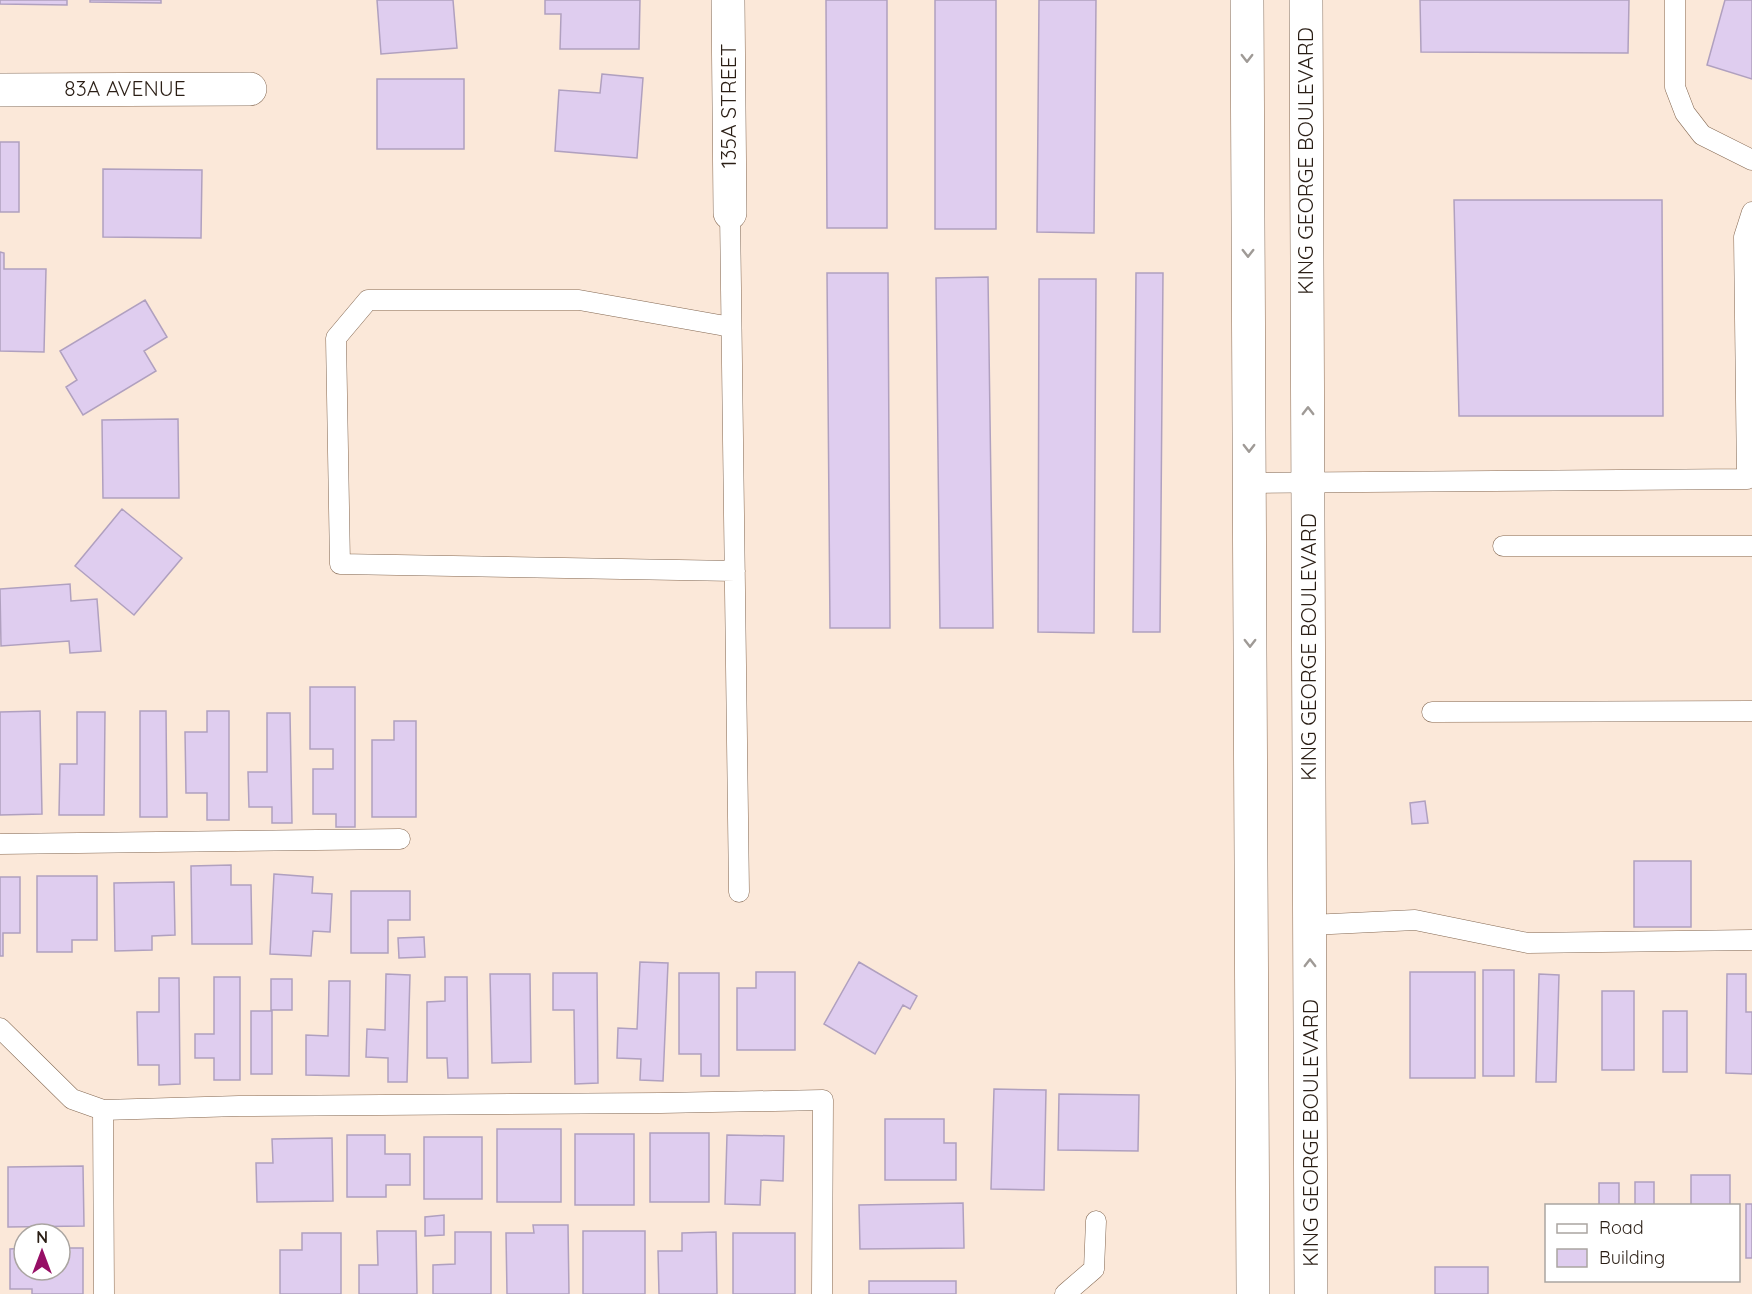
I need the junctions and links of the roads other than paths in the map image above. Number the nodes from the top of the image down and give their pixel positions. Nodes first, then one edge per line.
1 (728, 0) edge
2 (1247, 0) edge
3 (1306, 0) edge
4 (1675, 0) edge
5 (250, 89) dead end
6 (0, 90) edge
7 (1752, 159) edge
8 (1752, 212) edge
9 (730, 213) joint
10 (731, 327) junction
11 (1249, 483) junction
12 (1308, 483) junction
13 (1503, 546) dead end
14 (1752, 546) edge
15 (735, 571) junction
16 (1752, 711) edge
17 (1432, 712) dead end
18 (400, 839) dead end
19 (0, 844) edge
20 (739, 892) dead end
21 (1310, 925) junction
22 (1752, 940) edge
23 (0, 1028) edge
24 (103, 1110) junction
25 (1096, 1221) dead end
26 (104, 1294) edge
27 (822, 1294) edge
28 (1065, 1294) edge
29 (1253, 1294) edge
30 (1311, 1294) edge

1 - 9 main road, 135A STREET
2 -> 11 main road
12 -> 3 main road, KING GEORGE BOULEVARD
4 - 7 lane
5 - 6 main road, 83A AVENUE
8 - 12 lane
9 - 10 lane
10 - 15 lane
10 - 15 lane
11 - 12 lane
11 -> 29 main road
12 - 21 main road, KING GEORGE BOULEVARD
13 - 14 lane
15 - 20 lane
16 - 17 lane
18 - 19 lane
21 - 22 lane
30 -> 21 main road, KING GEORGE BOULEVARD
23 - 24 lane
24 - 26 lane
24 - 27 lane
25 - 28 lane

